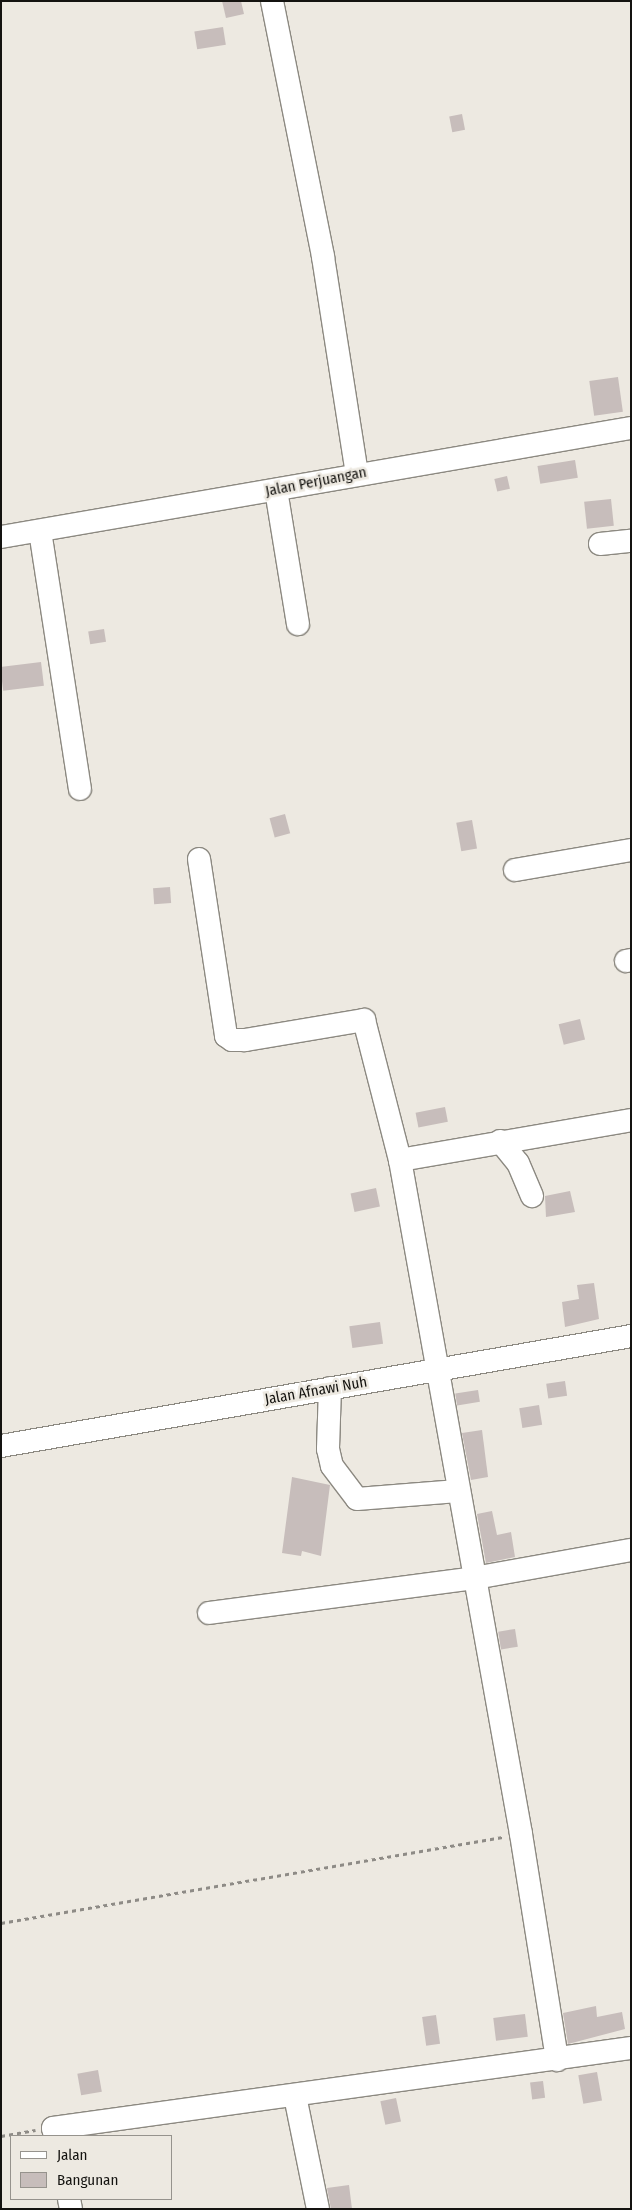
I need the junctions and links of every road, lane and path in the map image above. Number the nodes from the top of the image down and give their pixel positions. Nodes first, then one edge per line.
1 (272, 1) edge
2 (631, 428) edge
3 (357, 474) junction
4 (276, 490) junction
5 (40, 531) junction
6 (1, 537) edge
7 (631, 541) edge
8 (600, 544) dead end
9 (298, 624) dead end
10 (80, 789) dead end
11 (631, 850) edge
12 (198, 859) dead end
13 (515, 870) dead end
14 (631, 1120) edge
15 (500, 1141) junction
16 (400, 1160) junction
17 (532, 1196) dead end
18 (631, 1336) edge
19 (436, 1372) junction
20 (330, 1388) junction
21 (1, 1446) edge
22 (458, 1491) junction
23 (631, 1550) edge
24 (475, 1578) junction
25 (209, 1614) dead end
26 (521, 1834) junction
27 (1, 1923) edge
28 (631, 2048) edge
29 (557, 2060) junction
30 (295, 2096) junction
31 (54, 2132) edge
32 (14, 2135) edge
33 (318, 2209) edge

1 - 3 street
2 - 3 street, Jalan Perjuangan
3 - 4 street, Jalan Perjuangan
4 - 5 street, Jalan Perjuangan
4 - 9 street
5 - 6 street, Jalan Perjuangan
5 - 10 street
7 - 8 street
11 - 13 street
12 - 16 street
14 - 15 street
15 - 16 street
15 - 17 street
16 - 19 street
18 - 19 street, Jalan Afnawi Nuh
19 - 20 street, Jalan Afnawi Nuh
19 - 22 street
20 - 21 street, Jalan Afnawi Nuh
20 - 22 street
22 - 24 street
23 - 24 street
24 - 25 street
24 - 26 street
26 - 27 path
26 - 29 street
28 - 29 street
29 - 30 street
30 - 31 street
30 - 33 street
31 - 32 path

